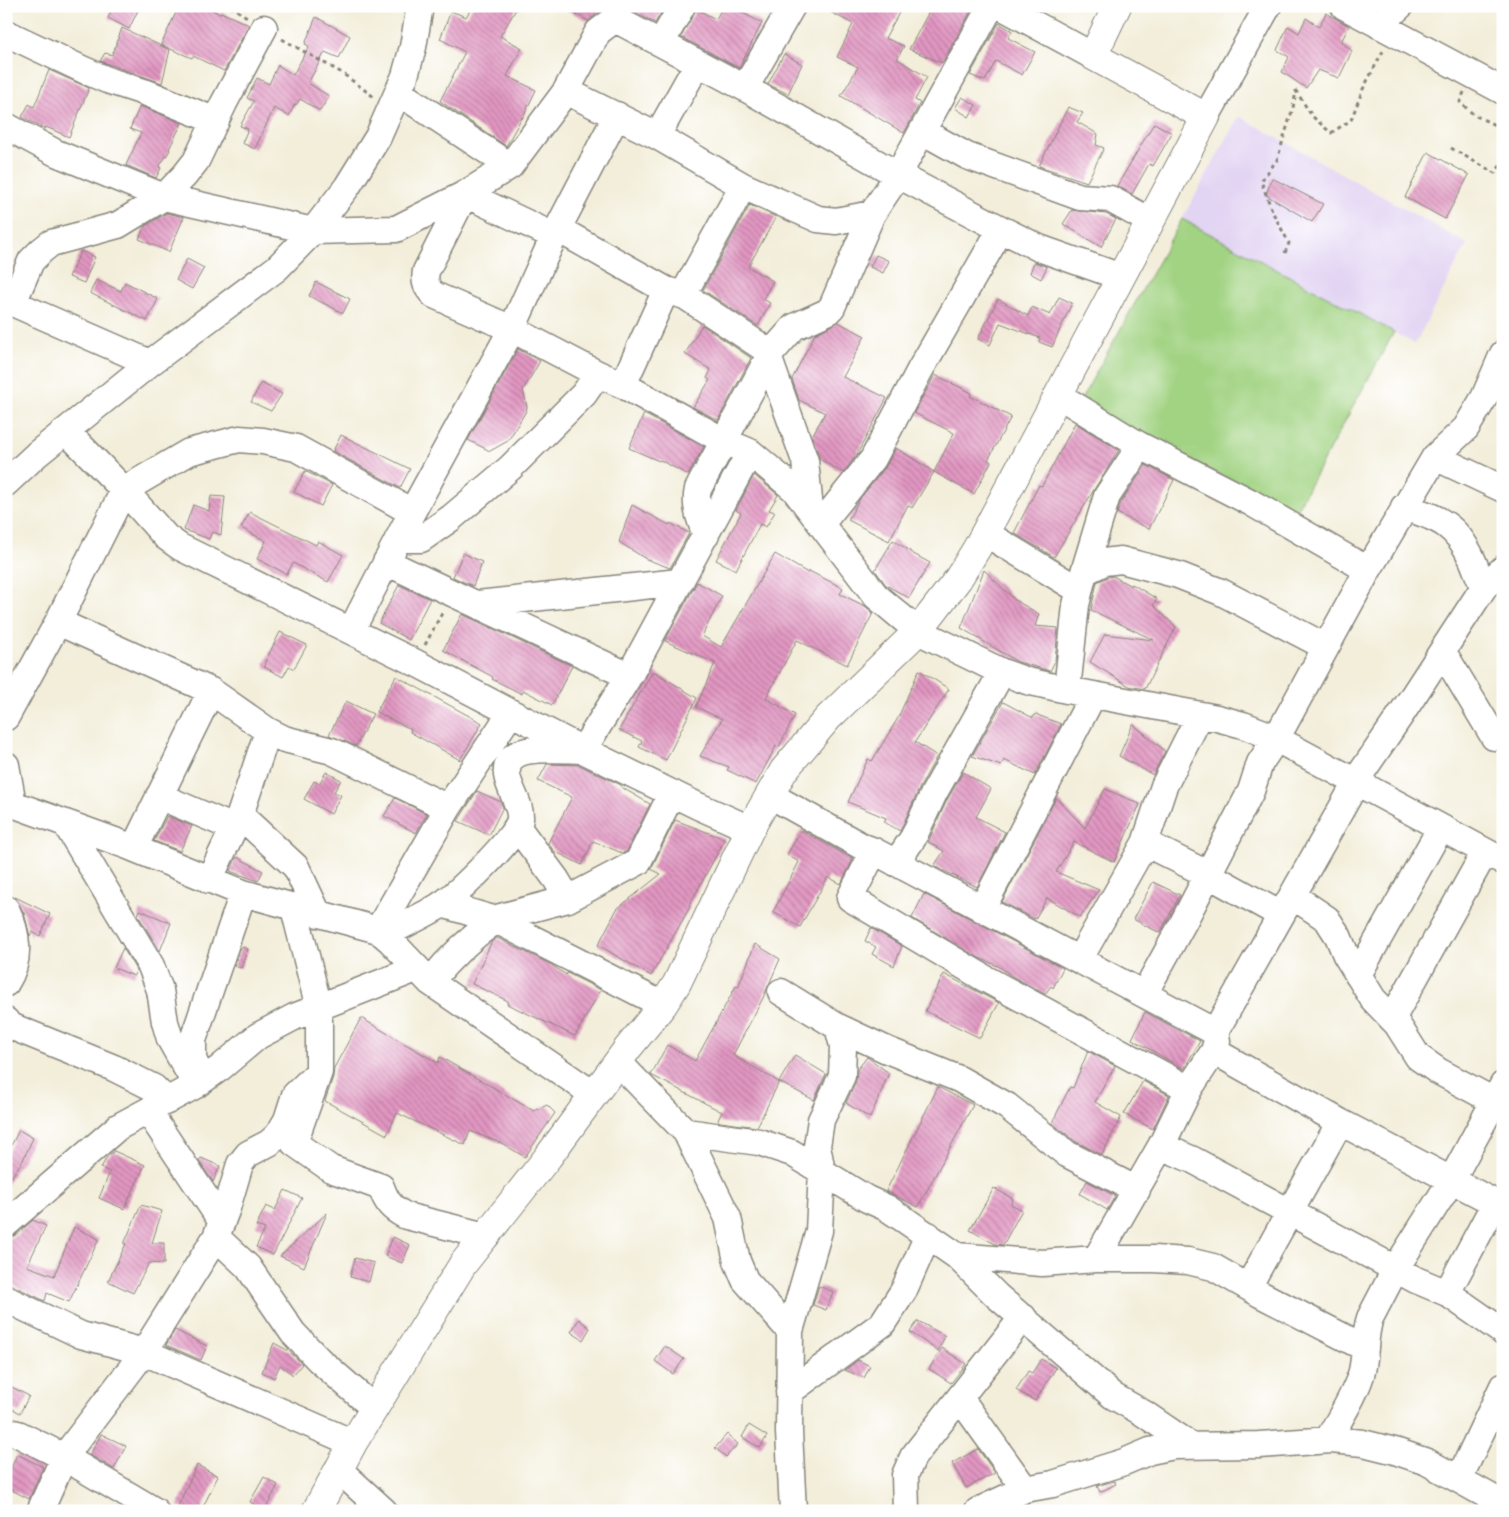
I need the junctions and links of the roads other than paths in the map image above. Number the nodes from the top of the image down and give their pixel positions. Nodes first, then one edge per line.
1 (420, 6) edge
2 (682, 6) edge
3 (792, 6) edge
4 (991, 6) edge
5 (1000, 6) edge
6 (1117, 6) edge
7 (1268, 6) edge
8 (1344, 6) edge
9 (1400, 6) edge
10 (618, 12) edge
11 (264, 28) road end
12 (1386, 29) junction
13 (6, 32) edge
14 (661, 43) junction
15 (1093, 56) junction
16 (698, 63) junction
17 (745, 88) junction
18 (566, 91) junction
19 (1503, 91) edge
20 (394, 100) junction
21 (617, 116) junction
22 (1206, 117) junction
23 (216, 121) junction
24 (6, 126) edge
25 (922, 131) junction
26 (657, 136) junction
27 (510, 166) junction
28 (898, 175) junction
29 (743, 186) junction
30 (465, 194) junction
31 (164, 197) junction
32 (872, 214) junction
33 (1150, 221) junction
34 (1001, 229) junction
35 (313, 231) junction
36 (556, 233) junction
37 (1121, 277) junction
38 (676, 293) junction
39 (10, 302) edge
40 (512, 329) junction
41 (1503, 354) edge
42 (770, 356) junction
43 (150, 363) junction
44 (598, 374) junction
45 (622, 385) junction
46 (1058, 395) junction
47 (66, 431) junction
48 (724, 441) junction
49 (1139, 444) junction
50 (750, 452) junction
51 (1434, 457) junction
52 (6, 483) edge
53 (1503, 489) edge
54 (124, 490) junction
55 (1404, 507) junction
56 (412, 512) junction
57 (816, 517) junction
58 (985, 533) junction
59 (706, 535) junction
60 (398, 539) junction
61 (386, 562) junction
62 (1503, 569) edge
63 (1368, 570) junction
64 (1082, 581) junction
65 (680, 582) junction
66 (1484, 587) junction
67 (478, 604) junction
68 (58, 622) junction
69 (918, 630) junction
70 (351, 631) junction
71 (1326, 647) junction
72 (1443, 652) junction
73 (1002, 672) junction
74 (629, 676) junction
75 (1068, 690) junction
76 (211, 691) junction
77 (1093, 695) junction
78 (510, 714) junction
79 (1200, 715) junction
80 (6, 717) edge
81 (268, 730) junction
82 (1500, 737) edge
83 (1276, 739) junction
84 (583, 750) junction
85 (6, 765) edge
86 (1356, 783) junction
87 (672, 793) junction
88 (770, 795) junction
89 (159, 796) junction
90 (10, 803) edge
91 (448, 808) junction
92 (237, 821) junction
93 (66, 824) junction
94 (518, 828) junction
95 (750, 829) junction
96 (1440, 829) junction
97 (1145, 842) junction
98 (134, 848) junction
99 (1494, 856) edge
100 (885, 857) junction
101 (1209, 875) junction
102 (209, 880) junction
103 (243, 893) junction
104 (568, 899) junction
105 (442, 904) junction
106 (1287, 905) junction
107 (6, 909) edge
108 (982, 909) junction
109 (306, 911) junction
110 (494, 920) junction
111 (381, 932) junction
112 (1079, 960) junction
113 (1358, 975) junction
114 (423, 976) junction
115 (6, 982) edge
116 (781, 992) dead end
117 (1144, 994) junction
118 (663, 1005) junction
119 (319, 1008) junction
120 (1392, 1019) junction
121 (7, 1026) edge
122 (838, 1027) junction
123 (1214, 1042) junction
124 (618, 1062) junction
125 (319, 1072) junction
126 (200, 1082) junction
127 (1189, 1089) junction
128 (1498, 1093) edge
129 (593, 1094) junction
130 (158, 1106) junction
131 (1340, 1122) junction
132 (686, 1132) junction
133 (1162, 1146) junction
134 (822, 1172) junction
135 (1451, 1181) junction
136 (1136, 1190) junction
137 (1499, 1205) edge
138 (1289, 1212) junction
139 (6, 1224) edge
140 (219, 1229) junction
141 (928, 1235) junction
142 (486, 1236) junction
143 (957, 1256) junction
144 (1096, 1259) junction
145 (1396, 1268) junction
146 (1248, 1287) junction
147 (1448, 1293) junction
148 (6, 1299) edge
149 (1023, 1317) junction
150 (790, 1331) junction
151 (1503, 1332) edge
152 (1364, 1348) junction
153 (144, 1352) junction
154 (1503, 1386) edge
155 (789, 1392) junction
156 (960, 1398) junction
157 (374, 1408) junction
158 (6, 1431) edge
159 (1328, 1440) junction
160 (353, 1444) junction
161 (1190, 1445) junction
162 (64, 1457) junction
163 (338, 1469) junction
164 (1458, 1479) junction
165 (1025, 1489) junction
166 (1503, 1504) edge
167 (40, 1511) edge
168 (155, 1511) edge
169 (316, 1511) edge
170 (384, 1511) edge
171 (793, 1511) edge
172 (906, 1511) edge
173 (978, 1511) edge

1 - 20 street
2 - 14 street
3 - 17 street
4 - 25 street
5 - 15 street
6 - 15 main road
7 - 22 street
8 - 12 street
9 - 12 street
10 - 14 street
10 - 18 street
11 - 23 street
12 - 19 street
13 - 23 street
14 - 16 street
15 - 22 main road
16 - 17 street
16 - 26 street
17 - 28 street
18 - 21 street
18 - 27 street
20 - 27 street
20 - 35 street
21 - 26 street
21 - 36 street
22 - 33 main road
23 - 31 street
24 - 31 street
25 - 28 street
25 - 33 street
26 - 29 street
27 - 30 street
28 - 32 street
28 - 34 street
29 - 32 street
29 - 38 street
30 - 35 street
30 - 36 street
30 - 40 street
31 - 35 street
31 - 39 street
32 - 42 street
33 - 37 main road
34 - 37 street
34 - 57 street
35 - 43 street
36 - 38 street
36 - 40 street
37 - 46 main road
38 - 42 street
38 - 45 street
39 - 43 street
40 - 44 street
40 - 56 street
41 - 51 street
42 - 48 street
42 - 57 street
43 - 47 street
44 - 45 street
44 - 60 street
45 - 48 street
46 - 49 street
46 - 58 main road
47 - 52 street
47 - 54 street
48 - 50 street
48 - 59 street
49 - 63 street
49 - 64 street
50 - 57 street
50 - 59 street
51 - 53 street
51 - 55 street
54 - 56 street
54 - 68 street
54 - 70 street
55 - 63 street
55 - 66 street
56 - 60 street
57 - 69 street
58 - 64 street
58 - 69 main road
59 - 65 street
60 - 61 street
61 - 67 street
61 - 70 street
62 - 66 street
63 - 71 street
64 - 71 street
64 - 75 street
65 - 67 street
65 - 74 street
66 - 72 street
67 - 74 street
68 - 76 street
68 - 80 street
69 - 73 street
69 - 88 main road
70 - 78 street
71 - 83 street
72 - 82 street
72 - 86 street
73 - 75 street
73 - 100 street
74 - 84 street
75 - 77 street
76 - 81 street
76 - 89 street
77 - 79 street
77 - 108 street
78 - 84 street
78 - 91 street
79 - 83 street
79 - 97 street
81 - 91 street
81 - 92 street
83 - 86 street
83 - 101 street
84 - 87 street
84 - 94 street
85 - 90 street
86 - 96 street
86 - 106 street
87 - 95 street
87 - 104 street
88 - 95 main road
88 - 100 street
89 - 92 street
89 - 98 street
90 - 93 street
91 - 111 street
92 - 102 street
92 - 109 street
93 - 98 street
93 - 126 street
94 - 104 street
94 - 105 street
95 - 118 main road
96 - 99 street
96 - 113 street
97 - 101 street
97 - 112 street
98 - 102 street
99 - 120 street
100 - 108 street
100 - 127 street
101 - 106 street
101 - 117 street
102 - 103 street
103 - 109 street
103 - 126 street
104 - 110 street
105 - 110 street
105 - 111 street
106 - 113 street
106 - 123 street
107 - 115 street
108 - 112 street
109 - 111 street
109 - 119 street
110 - 114 street
110 - 118 street
111 - 114 street
112 - 117 street
113 - 120 street
114 - 119 street
114 - 129 street
116 - 122 street
117 - 123 street
118 - 124 main road
119 - 125 street
119 - 126 street
120 - 128 street
121 - 130 street
122 - 134 street
122 - 136 street
123 - 127 street
123 - 131 street
124 - 129 main road
124 - 132 street
125 - 140 street
125 - 142 street
126 - 130 street
127 - 133 street
128 - 135 street
129 - 142 main road
130 - 139 street
130 - 140 street
131 - 135 street
131 - 138 street
132 - 134 street
132 - 150 street
133 - 136 street
133 - 138 street
134 - 141 street
134 - 150 street
135 - 137 street
135 - 145 street
136 - 144 street
137 - 147 street
138 - 145 street
138 - 146 street
140 - 153 street
140 - 157 street
141 - 143 street
141 - 155 street
142 - 157 main road
143 - 144 street
143 - 149 street
144 - 146 street
145 - 147 street
145 - 152 street
146 - 152 street
147 - 151 street
148 - 153 street
149 - 156 street
149 - 161 street
150 - 155 street
152 - 159 street
153 - 160 street
153 - 162 street
154 - 164 street
155 - 171 street
156 - 165 street
156 - 172 street
157 - 160 main road
158 - 162 street
159 - 161 street
159 - 164 street
160 - 163 main road
161 - 165 street
162 - 167 street
162 - 168 street
163 - 169 main road
163 - 170 street
164 - 166 street
165 - 173 street

